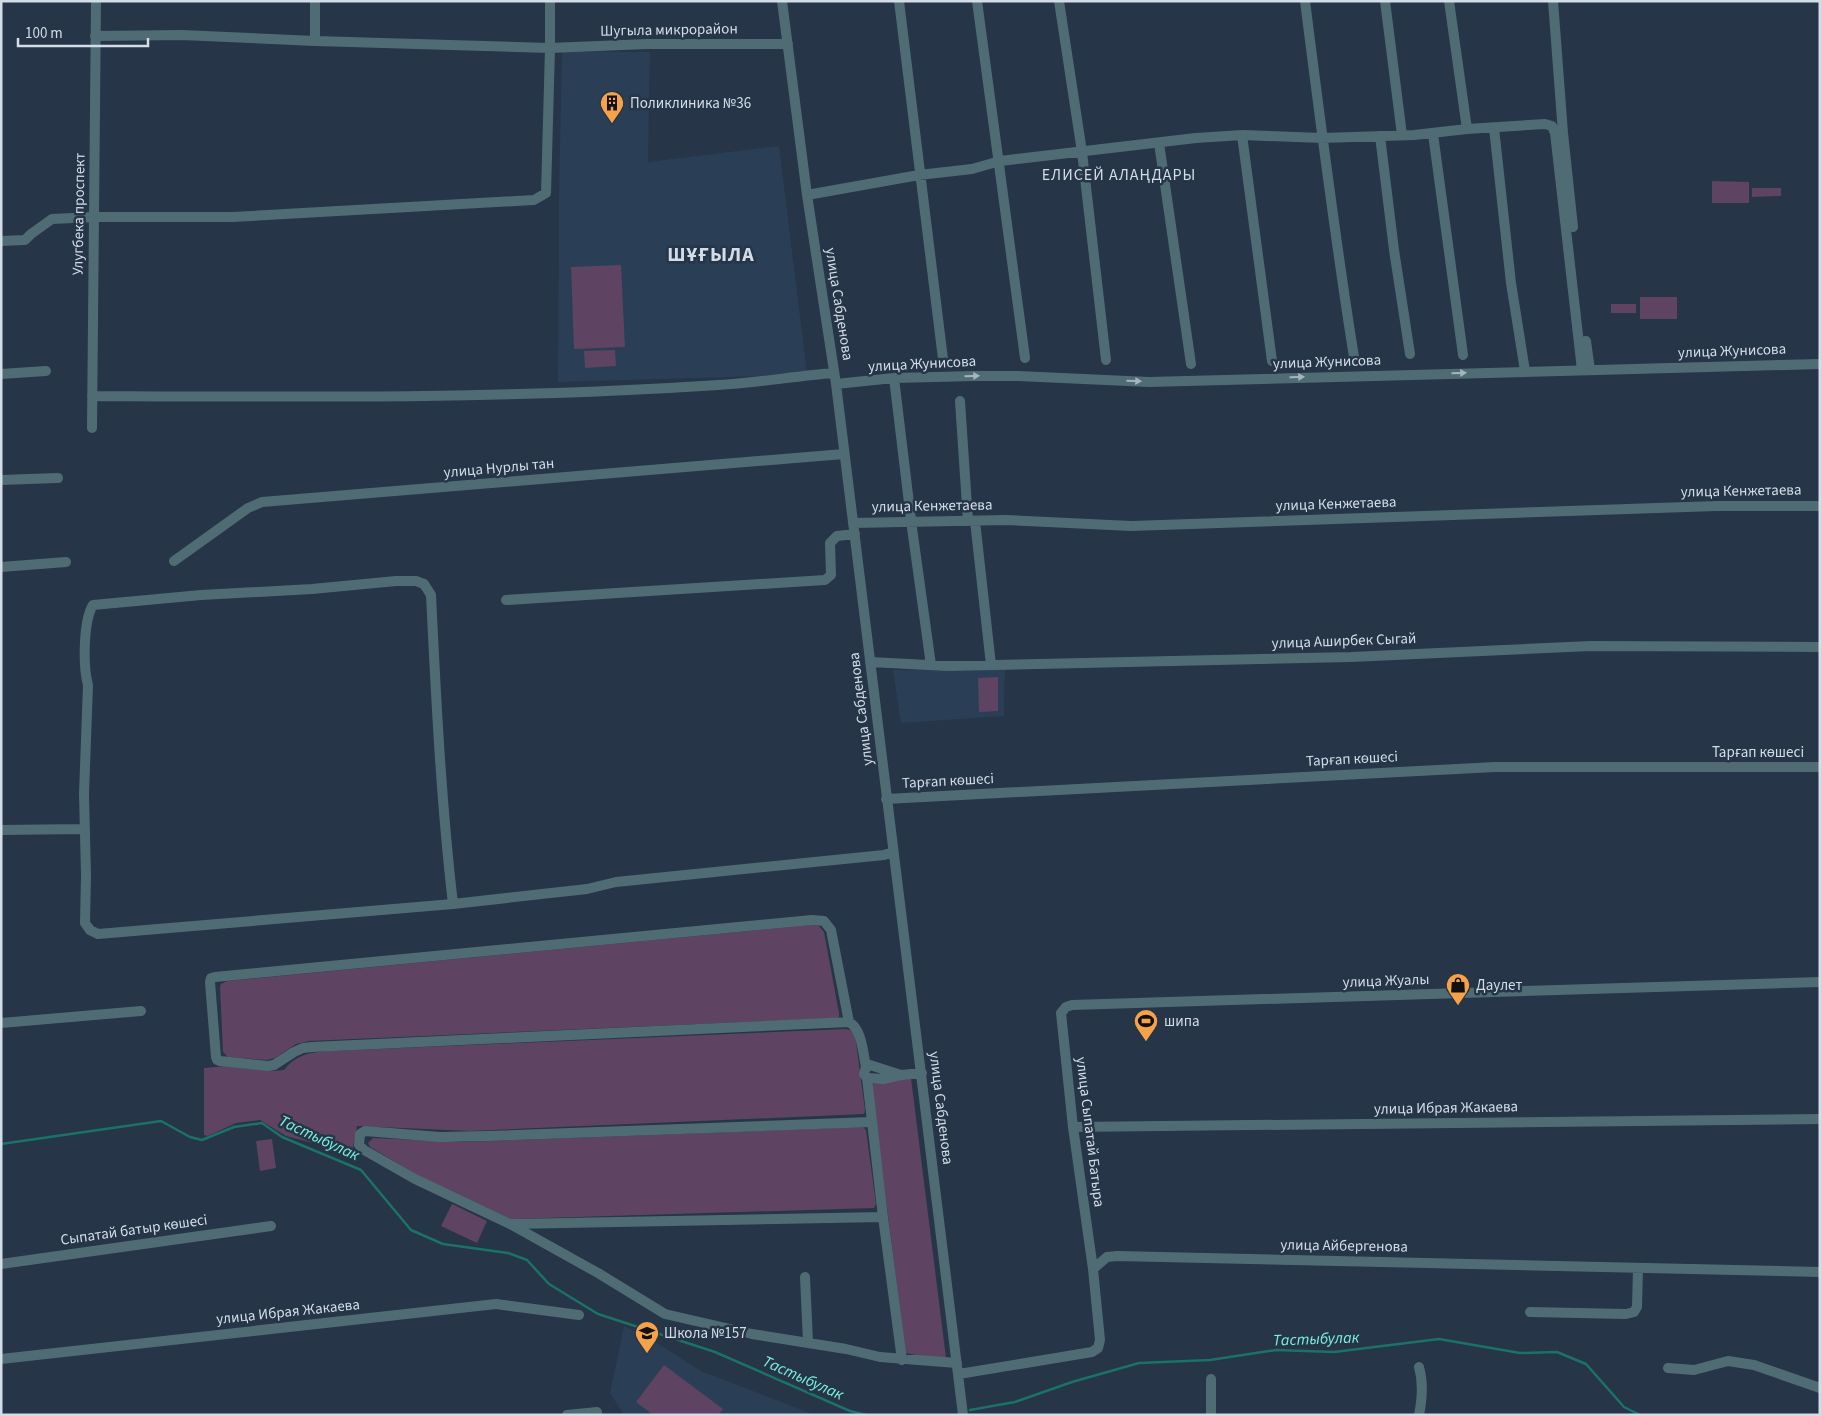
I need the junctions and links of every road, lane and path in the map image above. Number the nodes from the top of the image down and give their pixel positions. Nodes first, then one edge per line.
1 (96, 1) edge
2 (315, 1) edge
3 (550, 1) edge
4 (782, 1) edge
5 (899, 1) edge
6 (977, 1) edge
7 (1060, 1) edge
8 (1305, 1) edge
9 (1385, 1) edge
10 (1449, 1) edge
11 (1554, 1) edge
12 (95, 36) junction
13 (315, 41) junction
14 (788, 44) junction
15 (550, 48) junction
16 (1494, 128) junction
17 (1467, 129) junction
18 (1433, 134) junction
19 (1242, 135) junction
20 (1402, 135) junction
21 (1380, 136) junction
22 (1322, 138) junction
23 (1159, 143) junction
24 (1082, 152) junction
25 (1000, 161) junction
26 (919, 176) junction
27 (807, 195) junction
28 (94, 217) junction
29 (1, 241) edge
30 (1410, 354) dead end
31 (1464, 355) dead end
32 (1354, 357) dead end
33 (1025, 358) dead end
34 (943, 359) dead end
35 (1106, 360) dead end
36 (1272, 361) dead end
37 (1191, 364) dead end
38 (1820, 364) edge
39 (1586, 370) junction
40 (46, 371) dead end
41 (1525, 371) junction
42 (834, 373) junction
43 (1, 374) edge
44 (894, 378) junction
45 (836, 384) junction
46 (92, 396) junction
47 (960, 401) dead end
48 (92, 428) dead end
49 (844, 454) junction
50 (58, 478) dead end
51 (1, 480) edge
52 (1820, 506) edge
53 (972, 521) junction
54 (911, 522) junction
55 (853, 523) junction
56 (855, 534) junction
57 (174, 561) dead end
58 (66, 562) dead end
59 (1, 566) edge
60 (506, 600) dead end
61 (1820, 647) edge
62 (870, 662) junction
63 (991, 664) junction
64 (930, 665) junction
65 (1820, 767) edge
66 (886, 799) junction
67 (84, 829) junction
68 (1, 830) edge
69 (893, 852) junction
70 (453, 904) junction
71 (1820, 982) edge
72 (1072, 1005) joint
73 (141, 1011) dead end
74 (849, 1022) junction
75 (1, 1023) edge
76 (866, 1067) junction
77 (922, 1073) junction
78 (901, 1075) junction
79 (867, 1078) junction
80 (1820, 1119) edge
81 (871, 1122) junction
82 (1073, 1127) junction
83 (883, 1217) junction
84 (510, 1224) junction
85 (271, 1226) dead end
86 (1, 1264) edge
87 (1638, 1268) junction
88 (1093, 1269) junction
89 (1820, 1272) edge
90 (805, 1277) dead end
91 (1530, 1312) dead end
92 (578, 1315) dead end
93 (808, 1342) junction
94 (1, 1359) edge
95 (902, 1360) junction
96 (1419, 1367) dead end
97 (1668, 1368) dead end
98 (958, 1369) junction
99 (1211, 1379) dead end
100 (1820, 1388) edge
101 (597, 1412) dead end
102 (568, 1415) edge
103 (963, 1415) edge
104 (1211, 1415) edge
105 (1419, 1415) edge

1 - 12 street, Улугбека проспект
2 - 13 street
3 - 15 street
4 - 14 street, улица Сабденова
5 - 26 street
6 - 25 street
7 - 24 street
8 - 22 street
9 - 20 street
10 - 17 street
11 - 39 street
12 - 13 street, Шугыла микрорайон
12 - 28 street, Улугбека проспект
13 - 15 street, Шугыла микрорайон
14 - 15 street, Шугыла микрорайон
14 - 27 street, улица Сабденова
15 - 28 street
16 - 17 street
16 - 39 street
16 - 41 street
17 - 18 street
18 - 20 street
18 - 31 street
19 - 22 street
19 - 23 street
19 - 36 street
20 - 21 street
21 - 22 street
21 - 30 street
22 - 32 street
23 - 24 street
23 - 37 street
24 - 25 street
24 - 35 street
25 - 26 street
25 - 33 street
26 - 27 street
26 - 34 street
27 - 42 street, улица Сабденова
28 - 29 street
28 - 46 street, Улугбека проспект
38 - 39 street, улица Жунисова
39 - 41 street, улица Жунисова
40 - 43 street
44 -> 41 street, улица Жунисова
42 - 45 street, улица Сабденова
42 - 46 street
44 - 45 street, улица Жунисова
44 - 54 street
45 - 49 street, улица Сабденова
46 - 48 street, Улугбека проспект
47 - 53 street
49 - 55 street, улица Сабденова
49 - 57 street, улица Нурлы тан
50 - 51 street
52 - 53 street, улица Кенжетаева
53 - 54 street, улица Кенжетаева
53 - 63 street
54 - 55 street, улица Кенжетаева
54 - 64 street
55 - 56 street, улица Сабденова
56 - 60 street
56 - 62 street, улица Сабденова
58 - 59 street
61 - 63 street, улица Аширбек Сыгай
62 - 64 street, улица Аширбек Сыгай
62 - 66 street, улица Сабденова
63 - 64 street, улица Аширбек Сыгай
65 - 66 street, Тарғап көшесі
66 - 69 street, улица Сабденова
67 - 68 street
67 - 70 street
67 - 70 street
69 - 70 street
69 - 77 street, улица Сабденова
71 - 72 street, улица Жуалы
72 - 82 street, улица Сыпатай Батыра
73 - 75 street
74 - 74 street
74 - 76 street
76 - 78 street
76 - 79 street
77 - 78 street
77 - 98 street, улица Сабденова
78 - 79 street
79 - 81 street
80 - 82 street, улица Ибрая Жакаева
81 - 83 street
81 - 84 street
82 - 88 street, улица Сыпатай Батыра
83 - 84 street
83 - 95 street
84 - 93 street
85 - 86 street, Сыпатай батыр көшесі
87 - 88 street, улица Айбергенова
87 - 89 street, улица Айбергенова
87 - 91 street
88 - 98 street
90 - 93 street
92 - 94 street, улица Ибрая Жакаева
93 - 95 street
95 - 98 street
96 - 105 street
97 - 100 street
98 - 103 street, улица Сабденова
99 - 104 street
101 - 102 street

